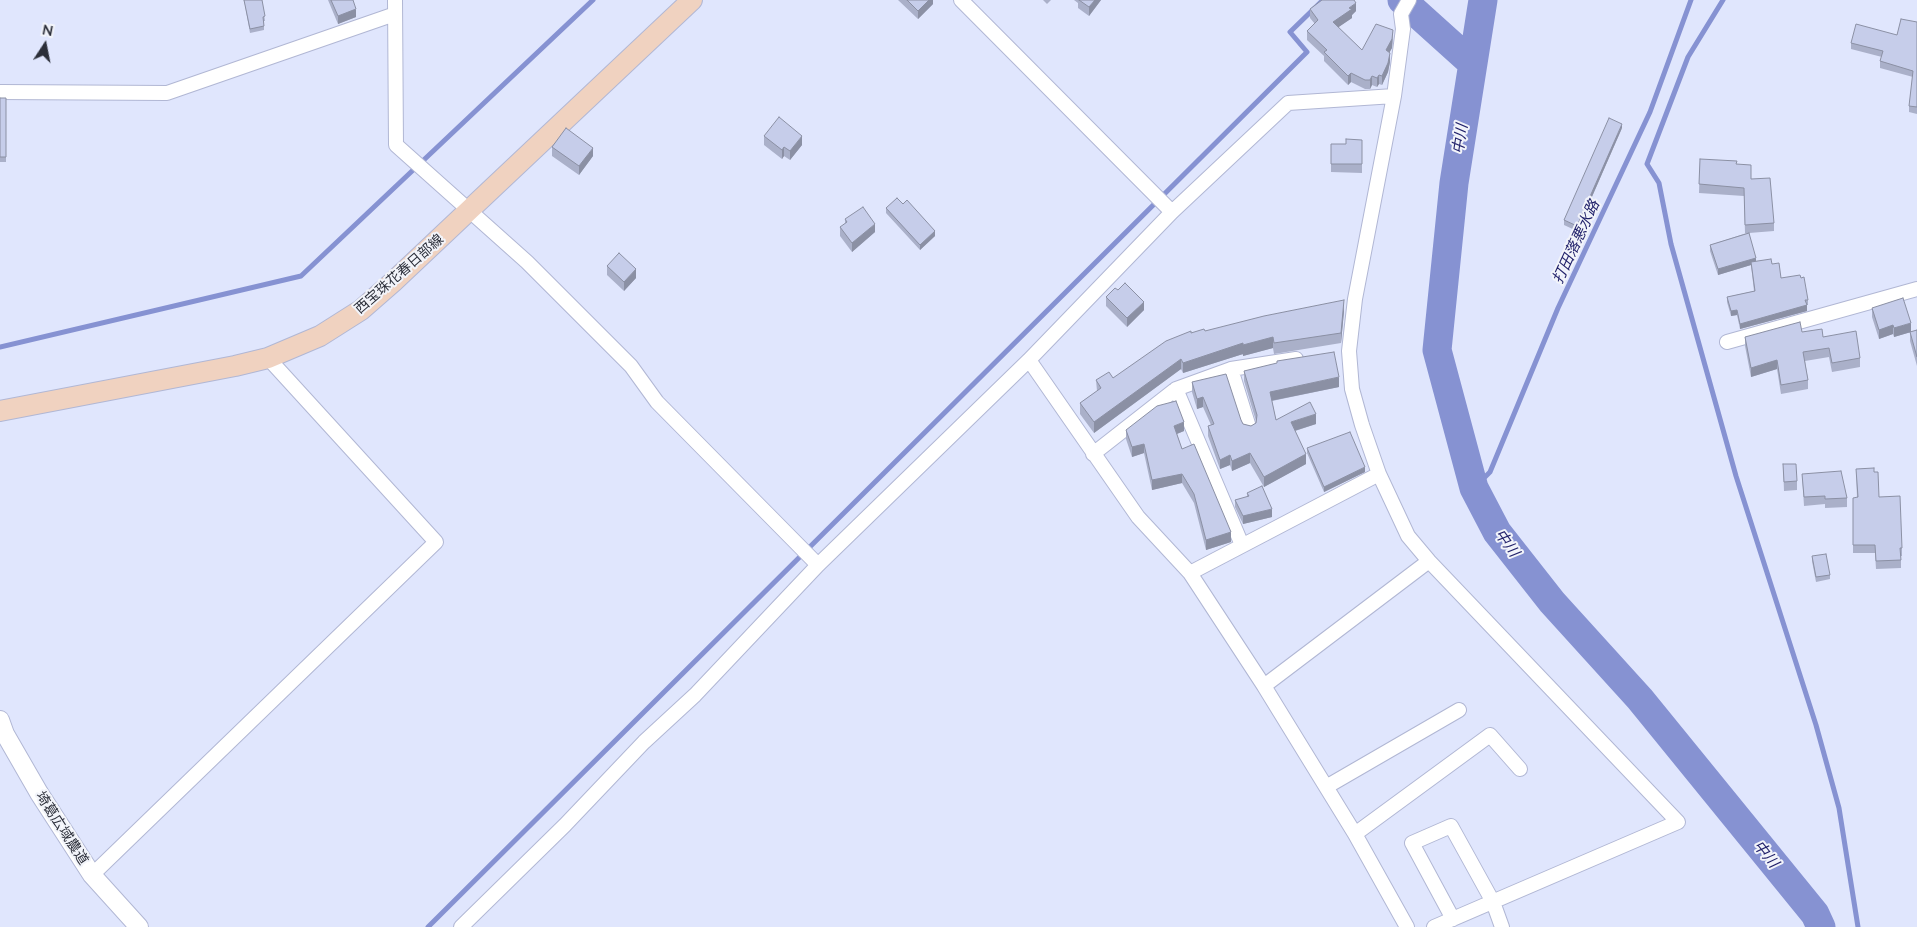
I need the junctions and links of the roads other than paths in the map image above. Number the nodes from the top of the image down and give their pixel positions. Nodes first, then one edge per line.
1 (692, 0) edge
2 (961, 0) edge
3 (1410, 0) edge
4 (395, 7) edge
5 (0, 92) edge
6 (1394, 96) junction
7 (469, 211) junction
8 (1172, 212) junction
9 (1917, 289) edge
10 (1727, 342) dead end
11 (1310, 357) edge
12 (268, 358) junction
13 (1029, 360) junction
14 (1231, 369) junction
15 (1176, 389) junction
16 (0, 411) edge
17 (1249, 427) edge
18 (1093, 454) junction
19 (1379, 474) junction
20 (1242, 545) junction
21 (1429, 561) junction
22 (818, 566) junction
23 (1190, 573) junction
24 (1264, 686) junction
25 (1459, 710) dead end
26 (0, 720) edge
27 (1520, 768) dead end
28 (1326, 787) junction
29 (1355, 834) junction
30 (92, 875) junction
31 (1493, 902) junction
32 (1453, 919) junction
33 (139, 927) edge
34 (461, 927) edge
35 (1406, 927) edge
36 (1434, 927) edge
37 (1502, 927) edge

1 - 7 main road, 西宝珠花春日部線
2 - 8 street
3 - 6 street
4 - 5 street
4 - 7 street
6 - 8 street
6 - 19 street
7 - 12 main road, 西宝珠花春日部線
7 - 22 street
8 - 13 street
9 - 10 street
11 - 14 street
12 - 16 main road, 西宝珠花春日部線
12 - 30 street
13 - 18 street
13 - 22 street
14 - 15 street
14 - 17 street
15 - 18 street
15 - 20 street
18 - 23 street
19 - 20 street
19 - 21 street
20 - 23 street
21 - 24 street
21 - 31 street
22 - 34 street
23 - 24 street
24 - 28 street
25 - 28 street
26 - 30 street, 埼葛広域農道
27 - 29 street
28 - 29 street
29 - 35 street
30 - 33 street, 埼葛広域農道
31 - 32 street
31 - 32 street
31 - 37 street
32 - 36 street

